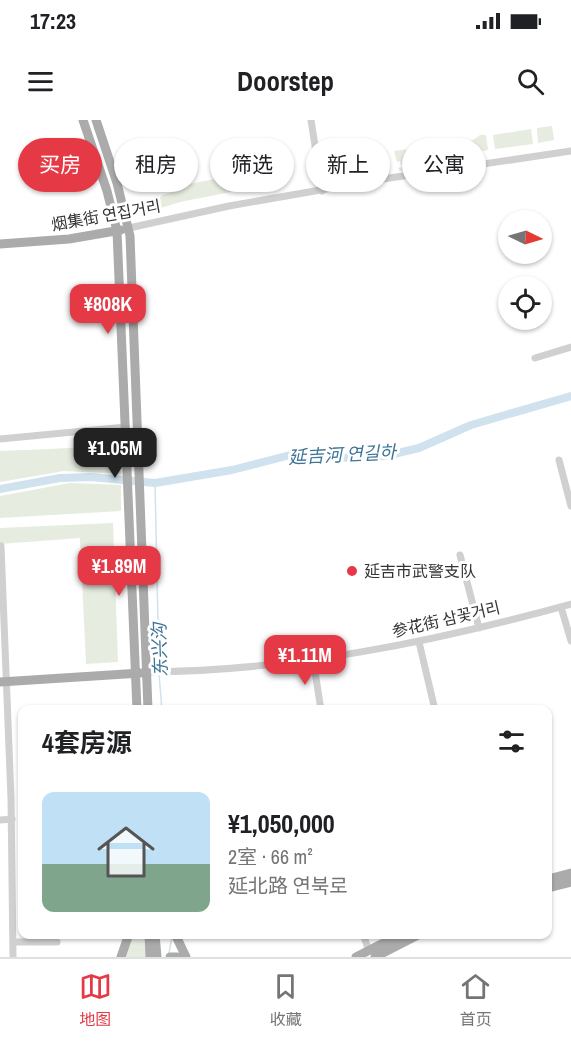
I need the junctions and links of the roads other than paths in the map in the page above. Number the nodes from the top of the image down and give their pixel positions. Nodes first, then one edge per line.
1 (83, 120) edge
2 (96, 120) edge
3 (311, 120) edge
4 (314, 138) edge
5 (571, 151) edge
6 (390, 178) edge
7 (316, 192) edge
8 (129, 228) junction
9 (117, 231) junction
10 (0, 244) edge
11 (571, 347) edge
12 (535, 358) dead end
13 (126, 427) junction
14 (0, 439) edge
15 (560, 460) dead end
16 (571, 505) edge
17 (1, 546) edge
18 (460, 555) dead end
19 (571, 604) edge
20 (561, 607) junction
21 (479, 628) junction
22 (571, 641) edge
23 (419, 642) junction
24 (313, 659) junction
25 (136, 672) junction
26 (155, 672) junction
27 (4, 680) edge
28 (137, 705) edge
29 (149, 705) edge
30 (320, 705) edge
31 (434, 705) edge
32 (12, 819) junction
33 (0, 820) edge
34 (571, 873) edge
35 (552, 878) edge
36 (571, 882) edge
37 (552, 887) edge
38 (127, 939) edge
39 (148, 939) edge
40 (155, 939) edge
41 (177, 939) edge
42 (365, 939) edge
43 (394, 939) edge
44 (408, 939) edge
45 (13, 942) junction
46 (57, 942) dead end
47 (372, 954) edge
48 (13, 957) edge
49 (121, 957) edge
50 (150, 957) edge
51 (156, 957) edge
52 (170, 957) edge
53 (177, 957) edge
54 (186, 957) edge
55 (356, 957) edge

1 - 9 main road
2 - 8 main road
3 - 4 street
5 - 6 street, 烟集街 연집거리
7 - 8 street, 烟集街 연집거리
8 - 9 main road, 烟集街 연집거리
8 - 26 main road
9 - 10 main road, 烟集街 연집거리
9 - 13 main road
11 - 12 street
13 - 14 street
13 - 25 main road
15 - 16 street
17 - 27 street
18 - 21 street
19 - 20 street, 参花街 삼꽃거리
20 - 21 street, 参花街 삼꽃거리
20 - 22 street
21 - 23 street, 参花街 삼꽃거리
23 - 24 street, 参花街 삼꽃거리
23 - 31 street
24 - 26 street, 参花街 삼꽃거리
24 - 30 street
25 - 26 main road, 参花街 삼꽃거리
25 - 27 main road, 参花街 삼꽃거리
25 - 28 main road
26 - 29 main road
27 - 32 street
32 - 33 street
32 - 45 street
34 - 35 main road
36 - 37 main road
38 - 49 main road
39 - 50 main road
40 - 51 main road
41 - 54 main road
42 - 47 street
43 - 47 main road
44 - 47 main road
45 - 46 street
45 - 48 street
47 - 55 main road
52 - 53 main road

